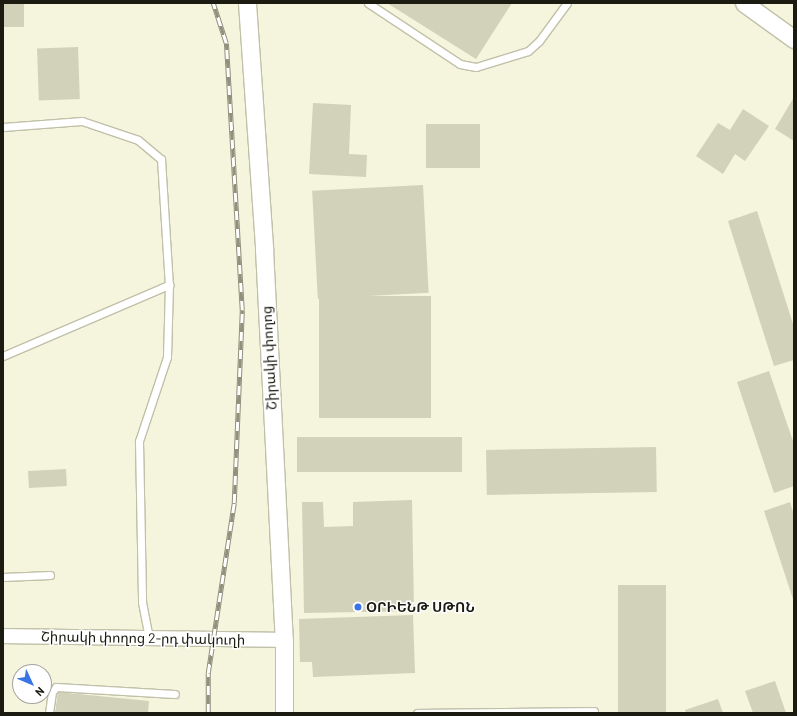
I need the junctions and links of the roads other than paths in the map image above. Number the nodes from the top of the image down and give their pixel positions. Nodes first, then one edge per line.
1 (247, 3) edge
2 (368, 3) edge
3 (567, 3) edge
4 (744, 3) edge
5 (794, 39) edge
6 (3, 127) edge
7 (169, 285) junction
8 (3, 356) edge
9 (50, 575) dead end
10 (3, 577) edge
11 (3, 636) edge
12 (149, 638) junction
13 (284, 640) junction
14 (175, 694) dead end
15 (594, 711) dead end
16 (50, 713) edge
17 (285, 713) edge
18 (416, 713) edge

1 - 13 street, Շիրակի փողոց
2 - 3 lane
4 - 5 street
6 - 7 lane
7 - 8 lane
7 - 12 lane
9 - 10 lane
11 - 12 street, Շիրակի փողոց 2-րդ փակուղի
12 - 13 street, Շիրակի փողոց 2-րդ փակուղի
13 - 17 street, Շիրակի փողոց
14 - 16 lane
15 - 18 lane

